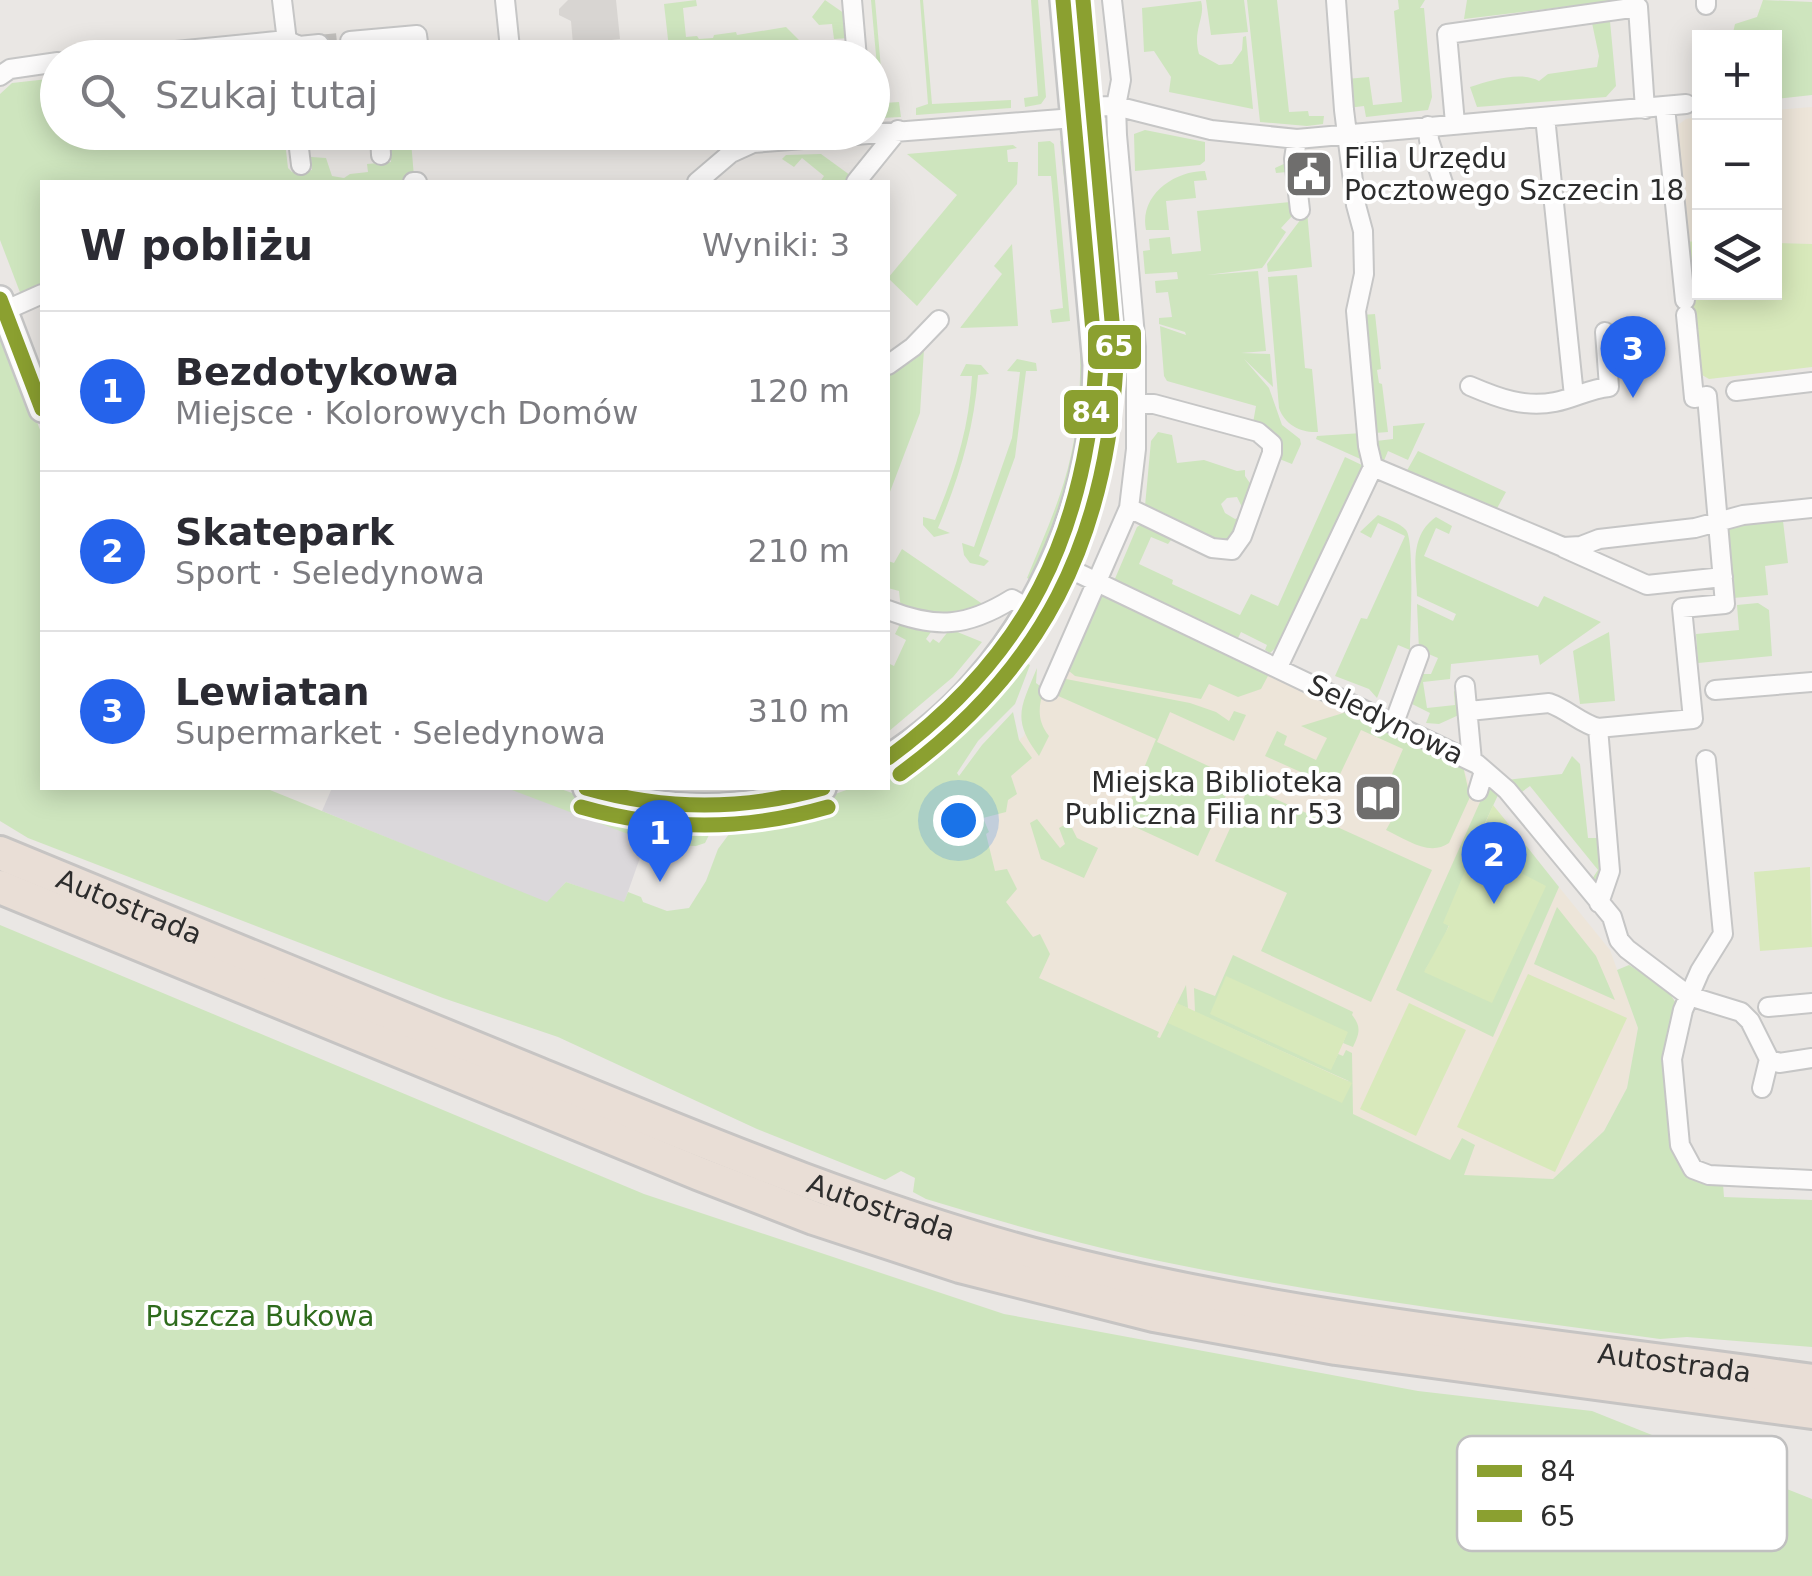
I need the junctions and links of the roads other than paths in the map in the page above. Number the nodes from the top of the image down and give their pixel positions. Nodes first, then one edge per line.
1 (282, 0) edge
2 (505, 0) edge
3 (852, 0) edge
4 (1063, 0) edge
5 (1112, 0) edge
6 (1336, 0) edge
7 (286, 40) edge
8 (509, 40) edge
9 (855, 40) edge
10 (40, 65) edge
11 (0, 76) edge
12 (1686, 104) dead end
13 (1116, 106) junction
14 (1665, 106) junction
15 (1645, 108) junction
16 (1074, 113) junction
17 (1545, 117) junction
18 (1455, 123) junction
19 (1428, 126) junction
20 (898, 130) junction
21 (890, 131) edge
22 (1348, 136) junction
23 (1297, 139) junction
24 (890, 140) edge
25 (300, 150) edge
26 (382, 150) edge
27 (738, 150) edge
28 (882, 150) edge
29 (382, 155) dead end
30 (301, 165) dead end
31 (699, 180) edge
32 (858, 180) edge
33 (1442, 184) dead end
34 (1300, 210) dead end
35 (40, 295) edge
36 (2, 305) edge
37 (939, 320) dead end
38 (1605, 332) dead end
39 (890, 363) edge
40 (1812, 382) edge
41 (1470, 386) dead end
42 (1736, 391) dead end
43 (1574, 396) junction
44 (40, 403) edge
45 (1137, 404) junction
46 (1373, 467) junction
47 (1130, 508) junction
48 (1812, 508) edge
49 (1717, 522) junction
50 (1563, 548) junction
51 (1052, 560) junction
52 (1723, 577) junction
53 (1098, 581) junction
54 (1028, 608) junction
55 (890, 611) edge
56 (1420, 655) dead end
57 (1278, 666) junction
58 (1812, 682) edge
59 (1464, 686) dead end
60 (1715, 690) dead end
61 (1049, 691) dead end
62 (1469, 711) junction
63 (1394, 722) junction
64 (1598, 728) junction
65 (890, 757) edge
66 (1706, 760) dead end
67 (1478, 766) junction
68 (594, 790) edge
69 (805, 790) edge
70 (1478, 791) dead end
71 (747, 796) edge
72 (0, 854) edge
73 (0, 887) edge
74 (1599, 904) junction
75 (1689, 996) junction
76 (1812, 1003) edge
77 (1768, 1007) dead end
78 (1812, 1058) edge
79 (1769, 1059) junction
80 (1762, 1088) dead end
81 (1812, 1180) edge
82 (862, 1218) junction
83 (911, 1235) junction
84 (1812, 1381) edge
85 (1812, 1412) edge

1 - 7 street
2 - 8 street
3 - 9 street
4 - 16 street
5 - 13 street
6 - 22 street
10 - 11 street
12 - 14 street
13 - 16 street
13 - 23 street
13 - 45 street
14 - 15 street
14 - 49 street
15 - 17 street
15 - 18 street
16 - 20 street
16 - 51 street
17 - 18 street
17 - 43 street
18 - 19 street
19 - 22 street
19 - 33 street
20 - 21 street
20 - 24 street
22 - 23 street
22 - 46 street
23 - 34 street
25 - 30 street
26 - 29 street
27 - 31 street
28 - 32 street
35 - 36 street
36 - 44 street
37 - 39 street
38 - 43 street
40 - 42 street
41 - 43 street
45 - 47 street
45 - 47 street
46 - 50 street
46 - 57 street, Seledynowa
47 - 53 street
48 - 49 street
49 - 50 street
49 - 52 street
50 - 52 street
51 - 53 street, Seledynowa
51 - 54 street
52 - 64 street
53 - 57 street, Seledynowa
53 - 61 street
54 - 55 street
54 - 65 street
56 - 63 street
57 - 63 street, Seledynowa
58 - 60 street
59 - 62 street
62 - 64 street
62 - 67 street
63 - 67 street, Seledynowa
64 - 74 street
66 - 75 street
67 - 70 street
67 - 74 street, Seledynowa
68 - 71 street
69 - 71 street
72 - 82 highway, Autostrada
73 - 82 highway, Autostrada
74 - 75 street, Seledynowa
75 - 79 street, Seledynowa
75 - 81 street
76 - 77 street
78 - 79 street
79 - 80 street
82 - 83 highway, Autostrada
83 - 84 highway, Autostrada
83 - 85 highway, Autostrada

